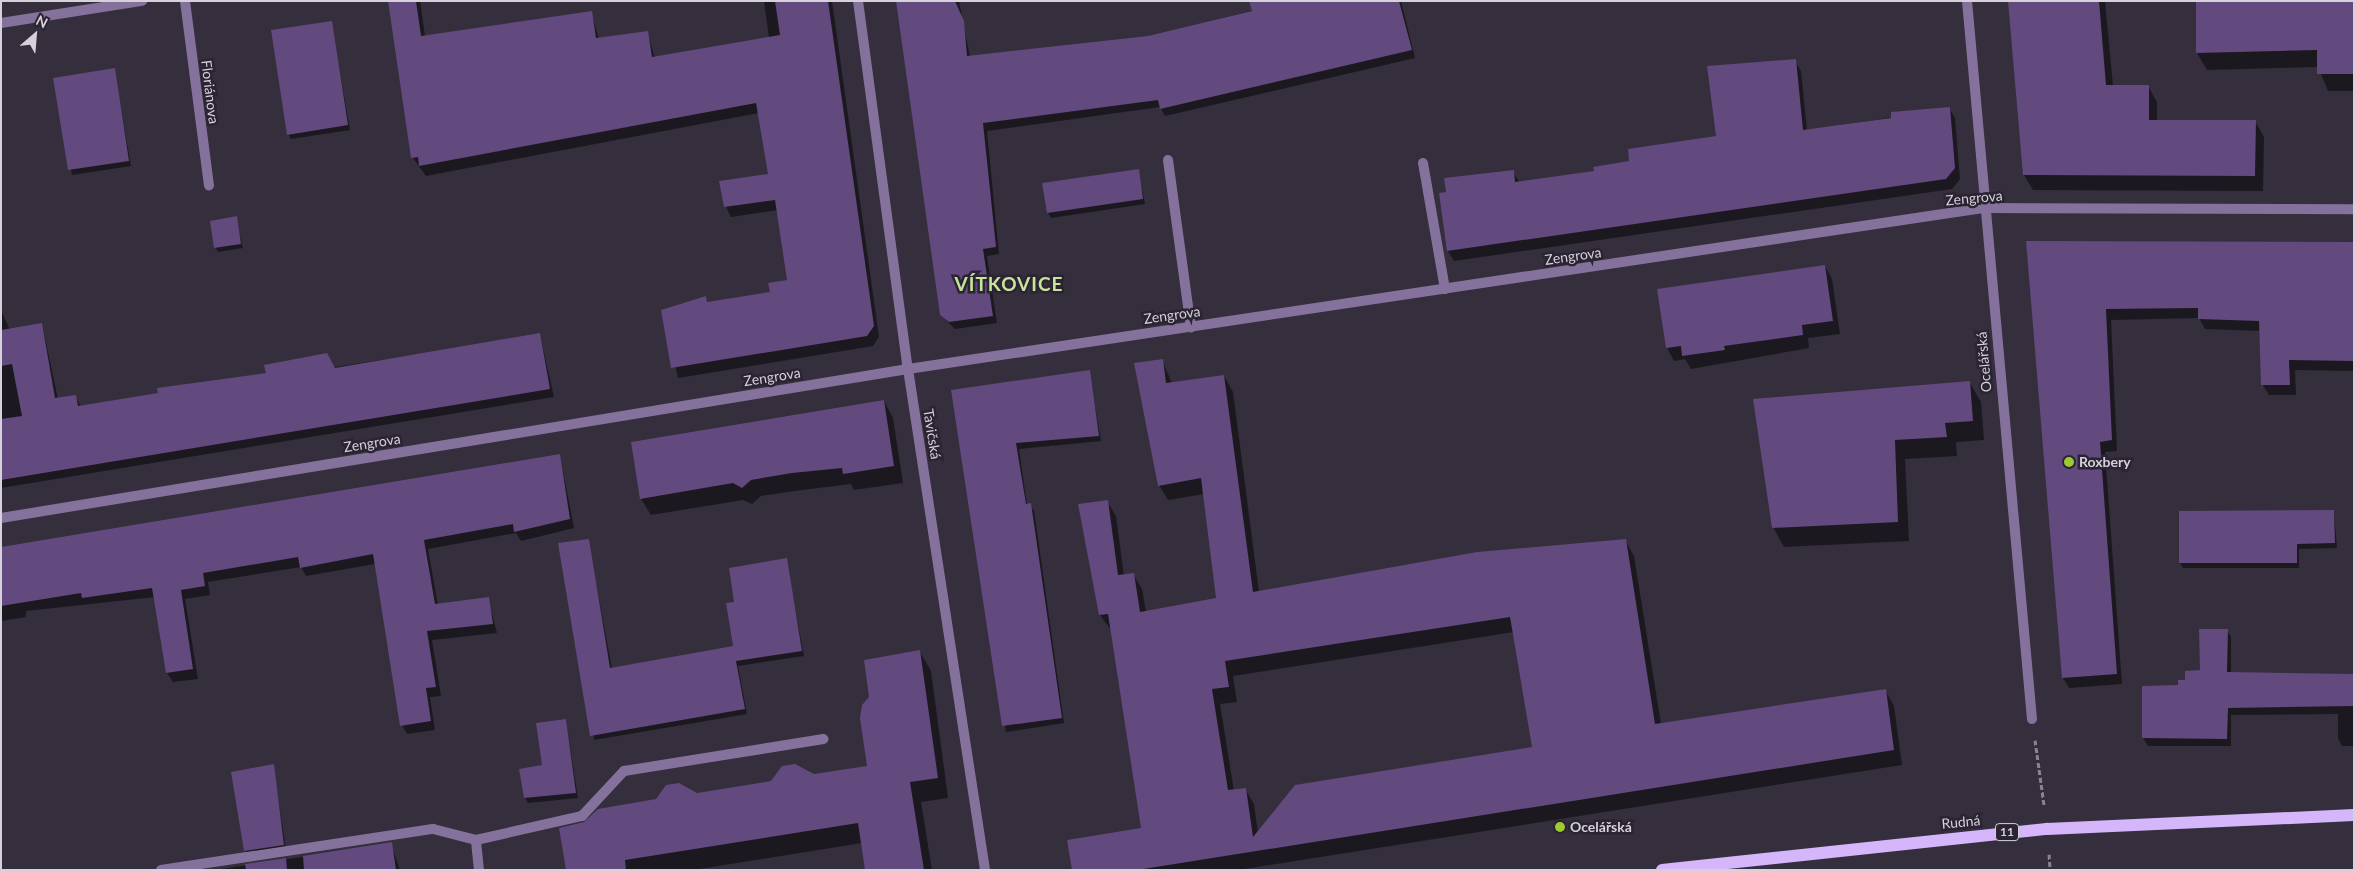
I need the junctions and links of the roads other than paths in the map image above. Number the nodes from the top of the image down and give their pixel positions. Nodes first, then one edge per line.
1 (142, 1) edge
2 (185, 1) edge
3 (858, 1) edge
4 (1967, 1) edge
5 (1, 23) edge
6 (1168, 160) dead end
7 (1424, 163) dead end
8 (209, 185) dead end
9 (1983, 208) junction
10 (2354, 209) edge
11 (1445, 289) junction
12 (1191, 326) junction
13 (908, 369) junction
14 (1, 518) edge
15 (2032, 719) road end
16 (823, 739) dead end
17 (2354, 815) edge
18 (476, 840) junction
19 (161, 870) edge
20 (479, 870) edge
21 (985, 870) edge
22 (1662, 870) edge

1 - 5 street
2 - 8 street, Floriánova
3 - 13 street, Tavičská
4 - 9 street, Ocelářská
6 - 12 street
7 - 11 street
9 - 10 street, Zengrova
9 - 11 street, Zengrova
9 - 15 street, Ocelářská
11 - 12 street, Zengrova
12 - 13 street, Zengrova
13 - 14 street, Zengrova
13 - 21 street, Tavičská
16 - 18 street
17 - 22 main road, Rudná / 11
18 - 19 street
18 - 20 street

